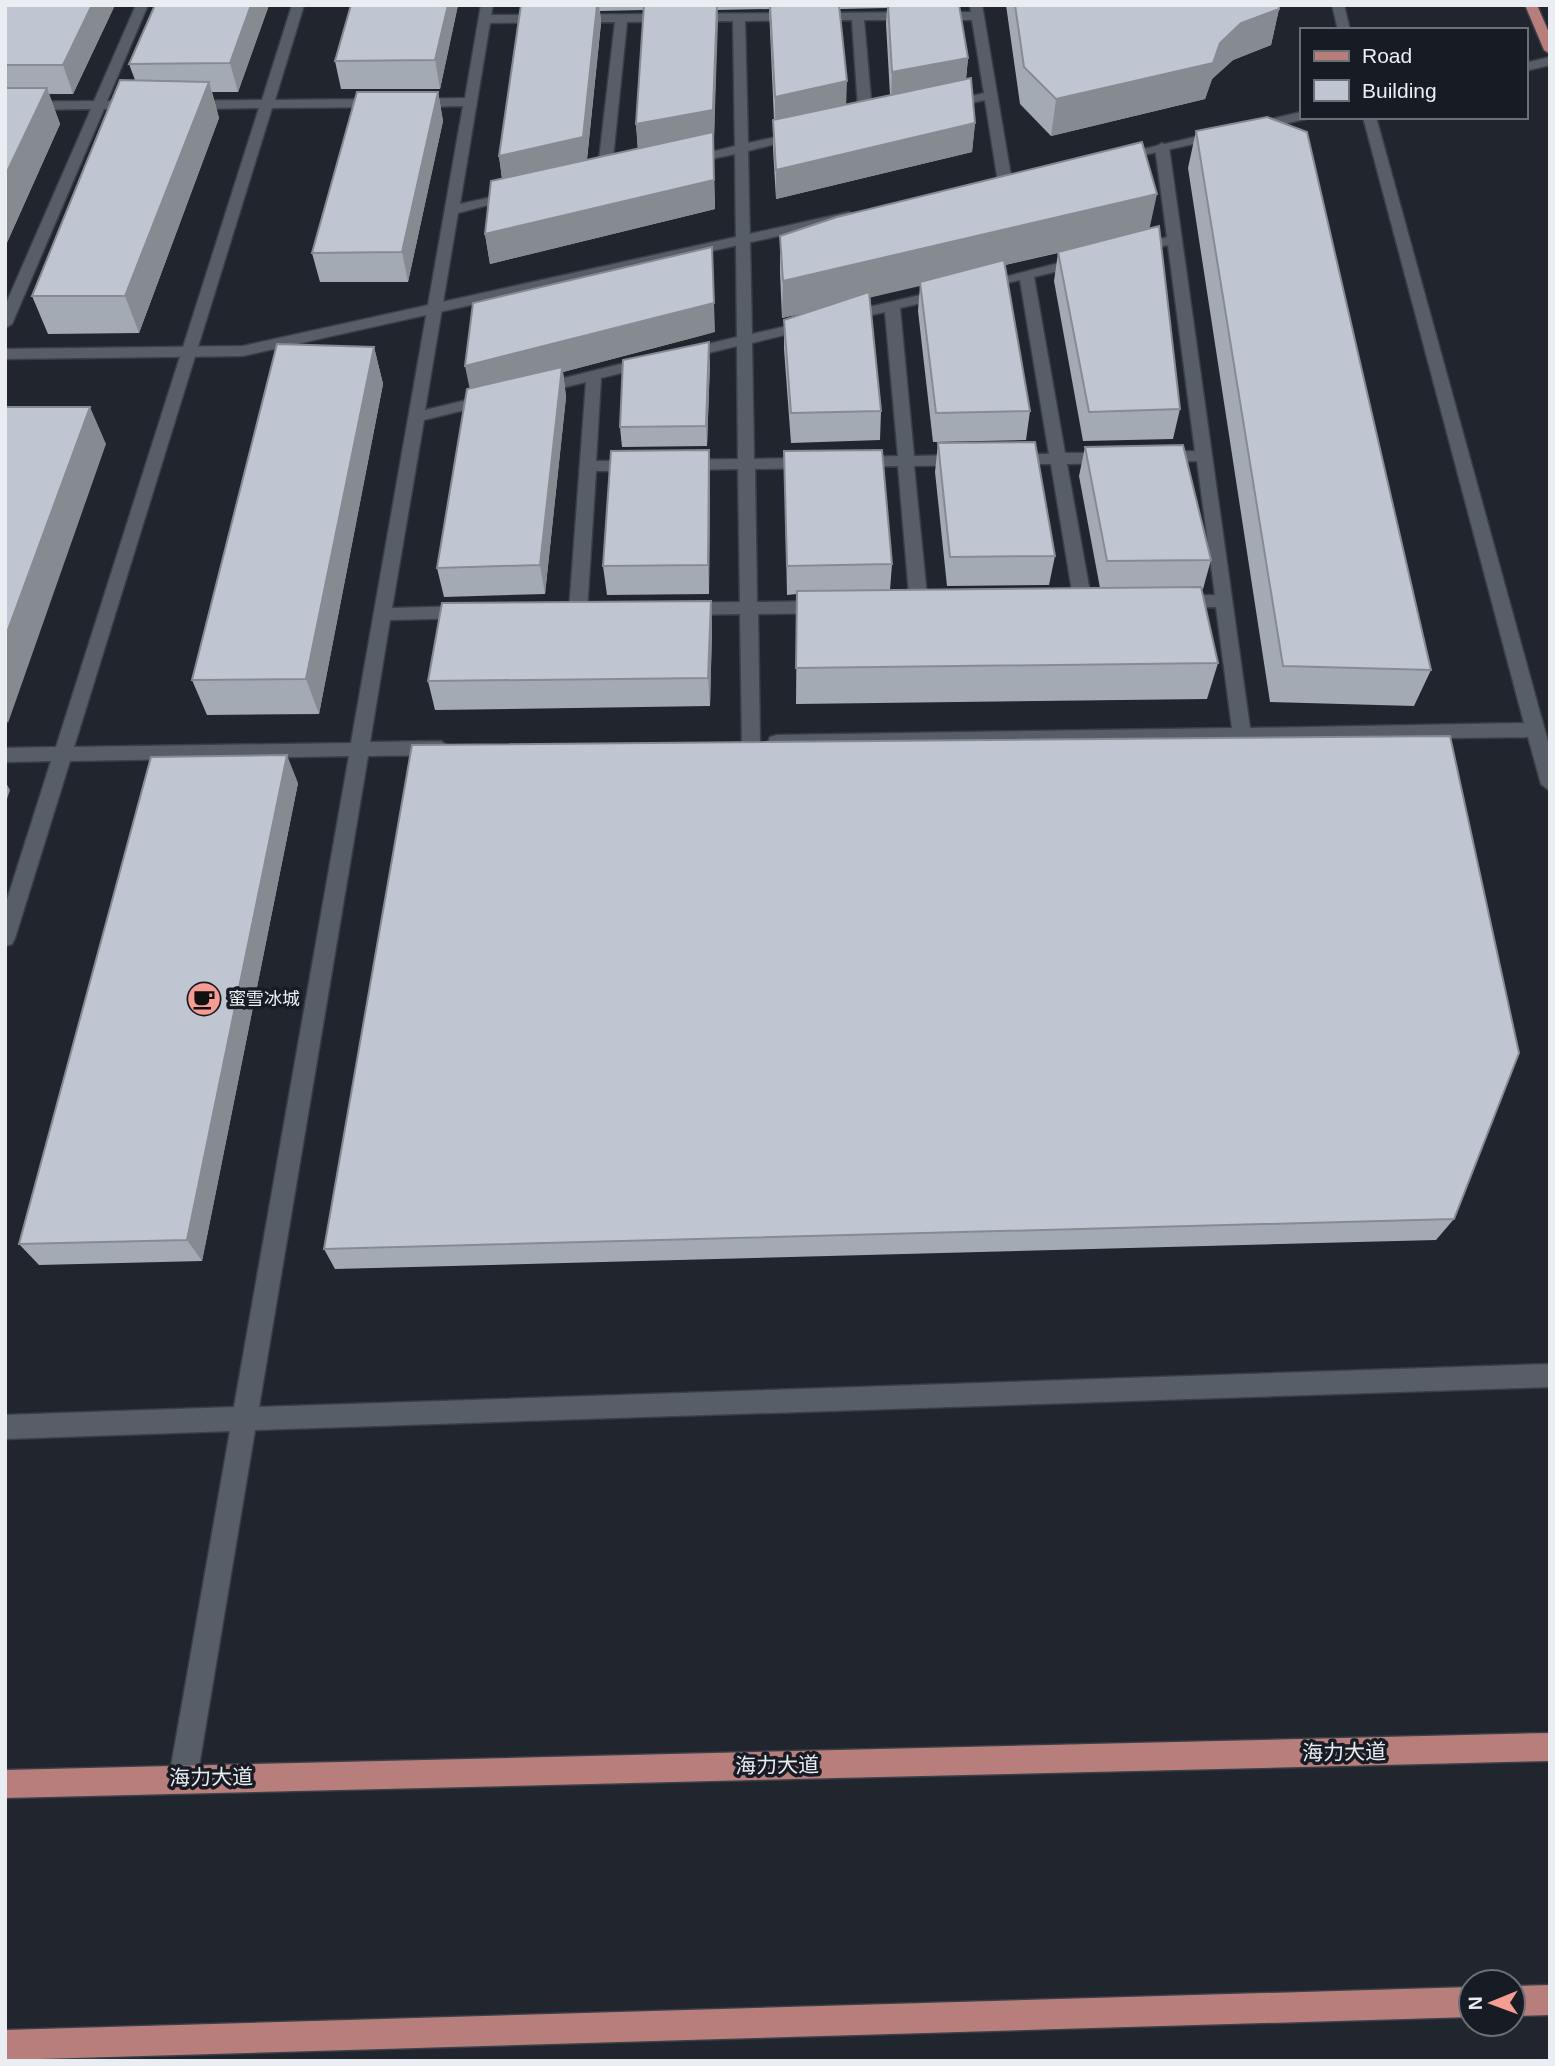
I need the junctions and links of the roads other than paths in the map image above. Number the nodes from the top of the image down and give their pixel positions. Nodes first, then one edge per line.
1 (142, 5) edge
2 (298, 5) edge
3 (1338, 5) edge
4 (1531, 5) edge
5 (977, 11) edge
6 (486, 12) edge
7 (739, 17) junction
8 (858, 17) junction
9 (621, 18) junction
10 (1344, 28) edge
11 (1550, 50) edge
12 (1550, 61) edge
13 (1527, 67) edge
14 (991, 95) junction
15 (470, 102) junction
16 (267, 104) junction
17 (150, 105) edge
18 (176, 105) edge
19 (5, 106) edge
20 (99, 106) junction
21 (928, 108) edge
22 (1300, 116) edge
23 (1370, 119) edge
24 (866, 122) edge
25 (816, 132) edge
26 (1162, 147) junction
27 (741, 148) junction
28 (679, 162) edge
29 (1097, 162) edge
30 (604, 177) edge
31 (1005, 182) edge
32 (528, 194) edge
33 (452, 210) junction
34 (860, 214) edge
35 (1175, 239) junction
36 (742, 240) junction
37 (1121, 252) edge
38 (1094, 258) edge
39 (1026, 274) junction
40 (892, 305) junction
41 (435, 309) junction
42 (5, 324) edge
43 (745, 340) junction
44 (189, 352) junction
45 (5, 354) edge
46 (594, 375) junction
47 (416, 417) junction
48 (1205, 456) junction
49 (1058, 459) junction
50 (906, 461) junction
51 (747, 464) junction
52 (587, 466) junction
53 (1224, 601) junction
54 (1160, 602) edge
55 (1083, 603) edge
56 (919, 606) edge
57 (841, 607) edge
58 (749, 608) junction
59 (670, 610) edge
60 (578, 611) edge
61 (480, 612) edge
62 (383, 614) junction
63 (1535, 730) junction
64 (1242, 734) junction
65 (457, 747) edge
66 (360, 749) junction
67 (63, 754) junction
68 (5, 755) edge
69 (1550, 784) edge
70 (5, 939) edge
71 (1550, 1375) edge
72 (245, 1419) junction
73 (5, 1427) edge
74 (1550, 1747) edge
75 (183, 1778) junction
76 (5, 1784) edge
77 (1550, 2000) edge
78 (1527, 2001) edge
79 (1457, 2002) edge
80 (5, 2045) edge

1 - 20 street
2 - 16 street
3 - 10 street
4 - 11 main road
5 - 8 street
5 - 14 street
6 - 9 street
6 - 15 street
7 - 8 street
7 - 9 street
7 - 27 street
8 - 24 street
9 - 30 street
12 - 13 street
14 - 21 street
14 - 31 street
15 - 16 street
15 - 33 street
16 - 18 street
16 - 44 street
17 - 20 street
19 - 20 street
20 - 42 street
22 - 26 street
23 - 63 street
25 - 27 street
26 - 29 street
26 - 35 street
27 - 28 street
27 - 36 street
32 - 33 street
33 - 41 street
34 - 36 street
35 - 37 street
35 - 48 street
36 - 41 street
36 - 43 street
38 - 39 street
39 - 40 street
39 - 49 street
40 - 43 street
40 - 50 street
41 - 44 street
41 - 47 street
43 - 46 street
43 - 51 street
44 - 45 street
44 - 67 street
46 - 47 street
46 - 52 street
47 - 62 street
48 - 49 street
48 - 53 street
49 - 50 street
49 - 55 street
50 - 51 street
50 - 56 street
51 - 52 street
51 - 58 street
52 - 60 street
53 - 54 street
53 - 64 street
57 - 58 street
58 - 59 street
58 - 64 street
61 - 62 street
62 - 66 street
63 - 64 street
63 - 69 street
65 - 66 street
66 - 67 street
66 - 72 street
67 - 68 street
67 - 70 street
71 - 72 street
72 - 73 street
72 - 75 street
74 - 75 main road, 海力大道
75 - 76 main road, 海力大道
77 - 78 main road
79 - 80 main road

